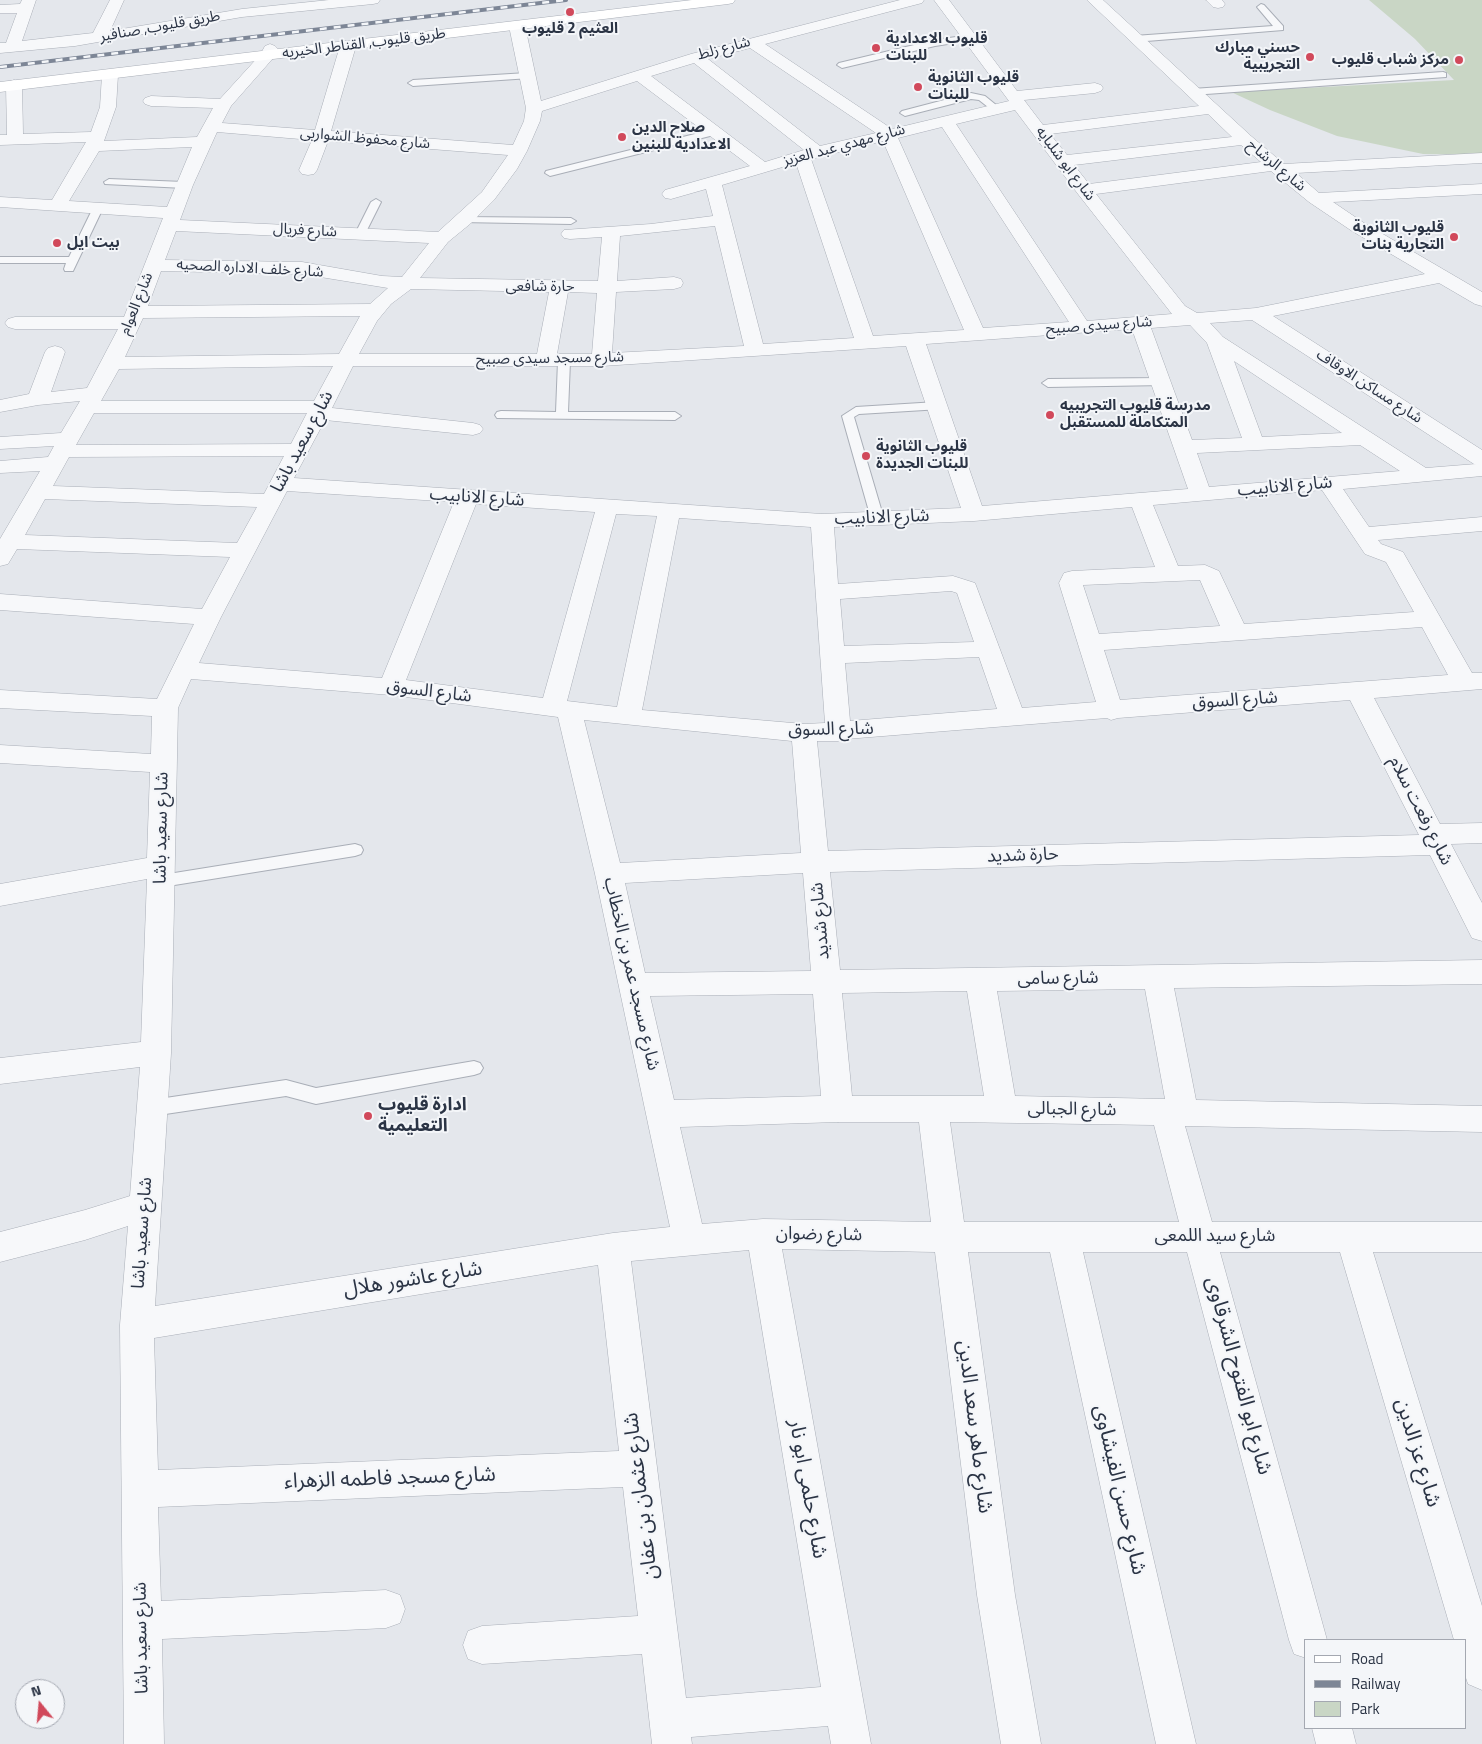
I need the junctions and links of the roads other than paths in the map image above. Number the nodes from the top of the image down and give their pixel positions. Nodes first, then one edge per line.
1 (118, 0) edge
2 (373, 0) edge
3 (671, 0) edge
4 (728, 0) edge
5 (917, 0) edge
6 (942, 0) edge
7 (1094, 0) edge
8 (350, 1) edge
9 (27, 4) edge
10 (1261, 7) dead end
11 (0, 9) edge
12 (517, 26) junction
13 (99, 38) junction
14 (970, 38) junction
15 (1134, 39) junction
16 (752, 42) junction
17 (348, 46) junction
18 (6, 48) edge
19 (268, 52) junction
20 (696, 57) junction
21 (842, 65) dead end
22 (638, 74) junction
23 (1443, 75) dead end
24 (110, 76) junction
25 (527, 76) junction
26 (1090, 82) dead end
27 (413, 83) dead end
28 (5, 84) edge
29 (1192, 92) junction
30 (1012, 95) junction
31 (151, 101) dead end
32 (224, 104) junction
33 (534, 108) junction
34 (996, 109) junction
35 (1211, 109) junction
36 (905, 113) dead end
37 (946, 121) junction
38 (1039, 130) junction
39 (715, 132) junction
40 (888, 134) junction
41 (207, 135) junction
42 (322, 135) junction
43 (8, 140) edge
44 (1245, 140) junction
45 (95, 142) junction
46 (519, 151) junction
47 (809, 154) junction
48 (1482, 158) edge
49 (1062, 161) junction
50 (1276, 167) junction
51 (763, 168) junction
52 (308, 170) dead end
53 (550, 173) dead end
54 (109, 182) dead end
55 (714, 182) junction
56 (184, 185) junction
57 (1482, 189) edge
58 (1084, 190) junction
59 (671, 194) dead end
60 (1315, 198) junction
61 (0, 202) edge
62 (376, 202) dead end
63 (58, 205) junction
64 (98, 208) junction
65 (171, 219) junction
66 (464, 220) junction
67 (723, 220) junction
68 (570, 228) joint
69 (611, 232) junction
70 (360, 234) junction
71 (442, 238) junction
72 (0, 260) edge
73 (153, 265) junction
74 (1440, 277) junction
75 (674, 283) dead end
76 (406, 284) junction
77 (609, 287) junction
78 (560, 288) junction
79 (1482, 300) edge
80 (374, 310) junction
81 (1256, 314) junction
82 (133, 318) junction
83 (1196, 320) junction
84 (15, 323) dead end
85 (1140, 323) junction
86 (1081, 326) junction
87 (976, 335) junction
88 (914, 339) junction
89 (1216, 341) junction
90 (865, 342) junction
91 (755, 351) junction
92 (55, 352) dead end
93 (346, 360) junction
94 (602, 360) junction
95 (555, 361) junction
96 (112, 363) junction
97 (1161, 382) junction
98 (1048, 383) dead end
99 (38, 399) junction
100 (90, 400) junction
101 (0, 406) edge
102 (937, 406) junction
103 (320, 410) junction
104 (501, 415) dead end
105 (562, 416) junction
106 (675, 416) dead end
107 (473, 429) dead end
108 (1365, 438) junction
109 (0, 443) edge
110 (1254, 444) junction
111 (1184, 447) junction
112 (299, 450) junction
113 (61, 451) junction
114 (1482, 459) edge
115 (0, 467) edge
116 (1482, 470) edge
117 (1421, 475) junction
118 (1328, 483) junction
119 (38, 492) junction
120 (276, 492) junction
121 (1201, 495) junction
122 (467, 498) junction
123 (1140, 500) junction
124 (607, 507) junction
125 (669, 510) junction
126 (0, 512) edge
127 (26, 514) junction
128 (974, 514) junction
129 (877, 519) junction
130 (822, 521) junction
131 (1482, 524) edge
132 (1363, 534) junction
133 (244, 550) junction
134 (5, 551) edge
135 (1169, 573) junction
136 (828, 592) junction
137 (0, 602) edge
138 (209, 617) junction
139 (1429, 618) junction
140 (1235, 632) junction
141 (1090, 643) junction
142 (989, 649) junction
143 (832, 655) junction
144 (182, 670) junction
145 (1473, 682) edge
146 (391, 687) junction
147 (1358, 691) junction
148 (0, 699) edge
149 (165, 708) junction
150 (561, 709) junction
151 (1111, 711) junction
152 (628, 717) junction
153 (1013, 718) junction
154 (838, 732) junction
155 (804, 733) junction
156 (0, 754) edge
157 (163, 764) junction
158 (1482, 833) edge
159 (1435, 840) junction
160 (355, 850) dead end
161 (815, 862) junction
162 (162, 873) junction
163 (608, 874) junction
164 (0, 895) edge
165 (1482, 930) edge
166 (1482, 972) edge
167 (1157, 977) junction
168 (980, 980) junction
169 (826, 981) junction
170 (633, 985) junction
171 (156, 1053) junction
172 (474, 1068) dead end
173 (0, 1071) edge
174 (152, 1108) junction
175 (838, 1109) junction
176 (933, 1109) junction
177 (1002, 1109) junction
178 (1175, 1112) junction
179 (662, 1114) junction
180 (1482, 1120) edge
181 (144, 1206) junction
182 (763, 1234) junction
183 (1063, 1236) junction
184 (1352, 1236) junction
185 (1482, 1236) edge
186 (949, 1237) junction
187 (1201, 1237) junction
188 (688, 1240) junction
189 (0, 1247) edge
190 (613, 1248) junction
191 (137, 1325) junction
192 (639, 1468) junction
193 (140, 1489) junction
194 (386, 1609) dead end
195 (142, 1621) junction
196 (658, 1634) junction
197 (1308, 1639) edge
198 (482, 1645) dead end
199 (1482, 1670) edge
200 (844, 1705) junction
201 (1332, 1729) edge
202 (670, 1732) edge
203 (144, 1744) edge
204 (851, 1744) edge
205 (1021, 1744) edge
206 (1176, 1744) edge
207 (1336, 1744) edge

1 - 13 street
2 - 8 street, طريق قليوب, صنافير
3 - 19 main road, طريق قليوب, القناطر الخيريه
4 - 12 main road, طريق قليوب, القناطر الخيريه
5 - 16 street, شارع زلط
6 - 14 street, شارع ابو شلبايه
7 - 15 street, شارع الرشاح
8 - 13 street, طريق قليوب, صنافير
9 - 11 street
9 - 18 street
10 - 15 lane
12 - 17 main road, طريق قليوب, القناطر الخيريه
12 - 25 street, شارع سعيد باشا
13 - 18 street, طريق قليوب, صنافير
14 - 21 lane
14 - 30 street, شارع ابو شلبايه
15 - 29 street, شارع الرشاح
16 - 20 street, شارع زلط
16 - 40 street
17 - 19 main road, طريق قليوب, القناطر الخيريه
17 - 42 street
19 - 24 main road, طريق قليوب, القناطر الخيريه
19 - 28 main road, طريق قليوب, القناطر الخيريه
19 - 32 street, شارع العوام
20 - 22 street, شارع زلط
20 - 47 street
22 - 33 street, شارع زلط
22 - 39 street
23 - 29 lane
24 - 28 main road, طريق قليوب, القناطر الخيريه
24 - 45 street
25 - 27 lane
25 - 33 street, شارع سعيد باشا
26 - 30 street, شارع مهدي عبد العزيز
28 - 43 street
29 - 35 street, شارع الرشاح
30 - 34 street, شارع مهدي عبد العزيز
30 - 38 street, شارع ابو شلبايه
31 - 32 street
32 - 41 street, شارع العوام
33 - 46 street, شارع سعيد باشا
34 - 36 lane
34 - 37 street, شارع مهدي عبد العزيز
35 - 38 street
35 - 44 street, شارع الرشاح
37 - 40 street, شارع مهدي عبد العزيز
37 - 86 street
38 - 49 street, شارع ابو شلبايه
39 - 51 street
39 - 53 lane
40 - 47 street, شارع مهدي عبد العزيز
40 - 87 street
41 - 42 street, شارع محفوظ الشواربى
41 - 45 street, شارع محفوظ الشواربى
41 - 56 street, شارع العوام
42 - 46 street, شارع محفوظ الشواربى
42 - 52 street
43 - 45 street, شارع محفوظ الشواربى
44 - 49 street
44 - 50 street, شارع الرشاح
45 - 63 street
46 - 66 street, شارع سعيد باشا
47 - 51 street, شارع مهدي عبد العزيز
47 - 90 street
48 - 50 street
49 - 58 street, شارع ابو شلبايه
50 - 58 street
50 - 60 street, شارع الرشاح
51 - 55 street, شارع مهدي عبد العزيز
54 - 56 lane
55 - 59 street, شارع مهدي عبد العزيز
55 - 67 street
56 - 65 street, شارع العوام
57 - 60 street
58 - 83 street, شارع ابو شلبايه
60 - 74 street, شارع الرشاح
61 - 63 street, شارع فريال
62 - 70 lane
63 - 64 street, شارع فريال
64 - 65 street, شارع فريال
64 - 72 lane
65 - 70 street, شارع فريال
65 - 73 street, شارع العوام
66 - 68 lane
66 - 71 street, شارع سعيد باشا
67 - 69 street
67 - 91 street
68 - 69 street
69 - 77 street
70 - 71 street, شارع فريال
71 - 76 street, شارع سعيد باشا
73 - 76 street, شارع خلف الاداره الصحيه
73 - 82 street, شارع العوام
74 - 79 street, شارع الرشاح
74 - 81 street, شارع سيدى صبيح
75 - 77 street, حارة شافعى
76 - 78 street, حارة شافعى
76 - 80 street, شارع سعيد باشا
77 - 78 street, حارة شافعى
77 - 94 street
78 - 95 street
80 - 82 street
80 - 93 street, شارع سعيد باشا
81 - 83 street, شارع سيدى صبيح
81 - 114 street, شارع مساكن الاوقاف
82 - 84 street
82 - 96 street, شارع العوام
83 - 85 street, شارع سيدى صبيح
83 - 89 street, شارع ابو شلبايه
85 - 86 street, شارع سيدى صبيح
85 - 97 street
86 - 87 street, شارع سيدى صبيح
87 - 88 street, شارع سيدى صبيح
88 - 90 street, شارع سيدى صبيح
88 - 102 street
89 - 108 street
89 - 110 street
90 - 91 street, شارع سيدى صبيح
91 - 94 street, شارع مسجد سيدى صبيح
92 - 99 street
93 - 95 street, شارع مسجد سيدى صبيح
93 - 96 street, شارع مسجد سيدى صبيح
93 - 103 street, شارع سعيد باشا
94 - 95 street, شارع مسجد سيدى صبيح
95 - 105 lane
96 - 100 street, شارع العوام
97 - 98 lane
97 - 111 street
99 - 100 street
99 - 101 street
100 - 103 street
100 - 113 street, شارع العوام
102 - 128 street
102 - 129 lane
103 - 107 street
103 - 112 street, شارع سعيد باشا
104 - 105 lane
105 - 106 lane
108 - 110 street
108 - 117 street
109 - 113 street
110 - 111 street
111 - 121 street
112 - 113 street
112 - 120 street, شارع سعيد باشا
113 - 115 street
113 - 119 street, شارع العوام
116 - 117 street, شارع الانابيب
117 - 118 street, شارع الانابيب
118 - 121 street, شارع الانابيب
118 - 132 street
119 - 120 street, شارع الانابيب
119 - 127 street, شارع العوام
120 - 122 street, شارع الانابيب
120 - 133 street, شارع سعيد باشا
121 - 123 street, شارع الانابيب
122 - 124 street, شارع الانابيب
122 - 146 street
123 - 128 street, شارع الانابيب
123 - 135 street
124 - 125 street, شارع الانابيب
124 - 150 street
125 - 130 street, شارع الانابيب
125 - 152 street
126 - 127 street
127 - 134 street, شارع العوام
128 - 129 street, شارع الانابيب
129 - 130 street, شارع الانابيب
130 - 136 street
131 - 132 street
132 - 139 street
133 - 134 street
133 - 138 street, شارع سعيد باشا
135 - 140 street
135 - 141 street
136 - 142 street
136 - 143 street
137 - 138 street
138 - 144 street, شارع سعيد باشا
139 - 140 street
139 - 145 street
140 - 141 street
141 - 151 street
142 - 143 street
142 - 153 street
143 - 154 street
144 - 146 street, شارع السوق
144 - 149 street, شارع سعيد باشا
145 - 147 street, شارع السوق
146 - 150 street, شارع السوق
147 - 151 street, شارع السوق
147 - 159 street, شارع رفعت سلام
148 - 149 street
149 - 157 street, شارع سعيد باشا
150 - 152 street, شارع السوق
150 - 163 street, شارع مسجد عمر بن الخطاب
151 - 153 street, شارع السوق
152 - 155 street, شارع السوق
153 - 154 street, شارع السوق
154 - 155 street, شارع السوق
155 - 161 street, شارع شديد
156 - 157 street
157 - 162 street, شارع سعيد باشا
158 - 159 street, حارة شديد
159 - 161 street, حارة شديد
159 - 165 street, شارع رفعت سلام
160 - 162 lane
161 - 163 street, حارة شديد
161 - 169 street, شارع شديد
162 - 164 street
162 - 171 street, شارع سعيد باشا
163 - 170 street, شارع مسجد عمر بن الخطاب
166 - 167 street, شارع سامى
167 - 168 street, شارع سامى
167 - 178 street, شارع ابو الفتوح الشرقاوى
168 - 169 street, شارع سامى
168 - 177 street
169 - 170 street, شارع سامى
169 - 175 street, شارع شديد
170 - 179 street, شارع مسجد عمر بن الخطاب
171 - 173 street
171 - 174 street, شارع سعيد باشا
172 - 174 lane
174 - 181 street, شارع سعيد باشا
175 - 176 street, شارع الجبالى
175 - 179 street, شارع الجبالى
176 - 177 street, شارع الجبالى
176 - 186 street, شارع ماهر سعد الدين
177 - 178 street, شارع الجبالى
178 - 180 street, شارع الجبالى
178 - 187 street, شارع ابو الفتوح الشرقاوى
179 - 188 street, شارع مسجد عمر بن الخطاب
181 - 189 street
181 - 191 street, شارع سعيد باشا
182 - 186 street, شارع رضوان
182 - 188 street, شارع رضوان
182 - 200 street, شارع حلمى ابو نار
183 - 186 street, شارع سيد اللمعى
183 - 187 street, شارع سيد اللمعى
183 - 206 street, شارع حسن الفيشاوى
184 - 185 street, شارع سيد اللمعى
184 - 187 street, شارع سيد اللمعى
184 - 199 street, شارع عز الدين
186 - 205 street, شارع ماهر سعد الدين
187 - 197 street, شارع ابو الفتوح الشرقاوى
188 - 190 street, شارع عاشور هلال
190 - 191 street, شارع عاشور هلال
190 - 192 street, شارع عثمان بن عفان
191 - 193 street, شارع سعيد باشا
192 - 193 street, شارع مسجد فاطمه الزهراء
192 - 196 street, شارع عثمان بن عفان
193 - 195 street, شارع سعيد باشا
194 - 195 street
195 - 203 street, شارع سعيد باشا
196 - 198 street
196 - 202 street, شارع عثمان بن عفان
200 - 202 street
200 - 204 street, شارع حلمى ابو نار
201 - 207 street

